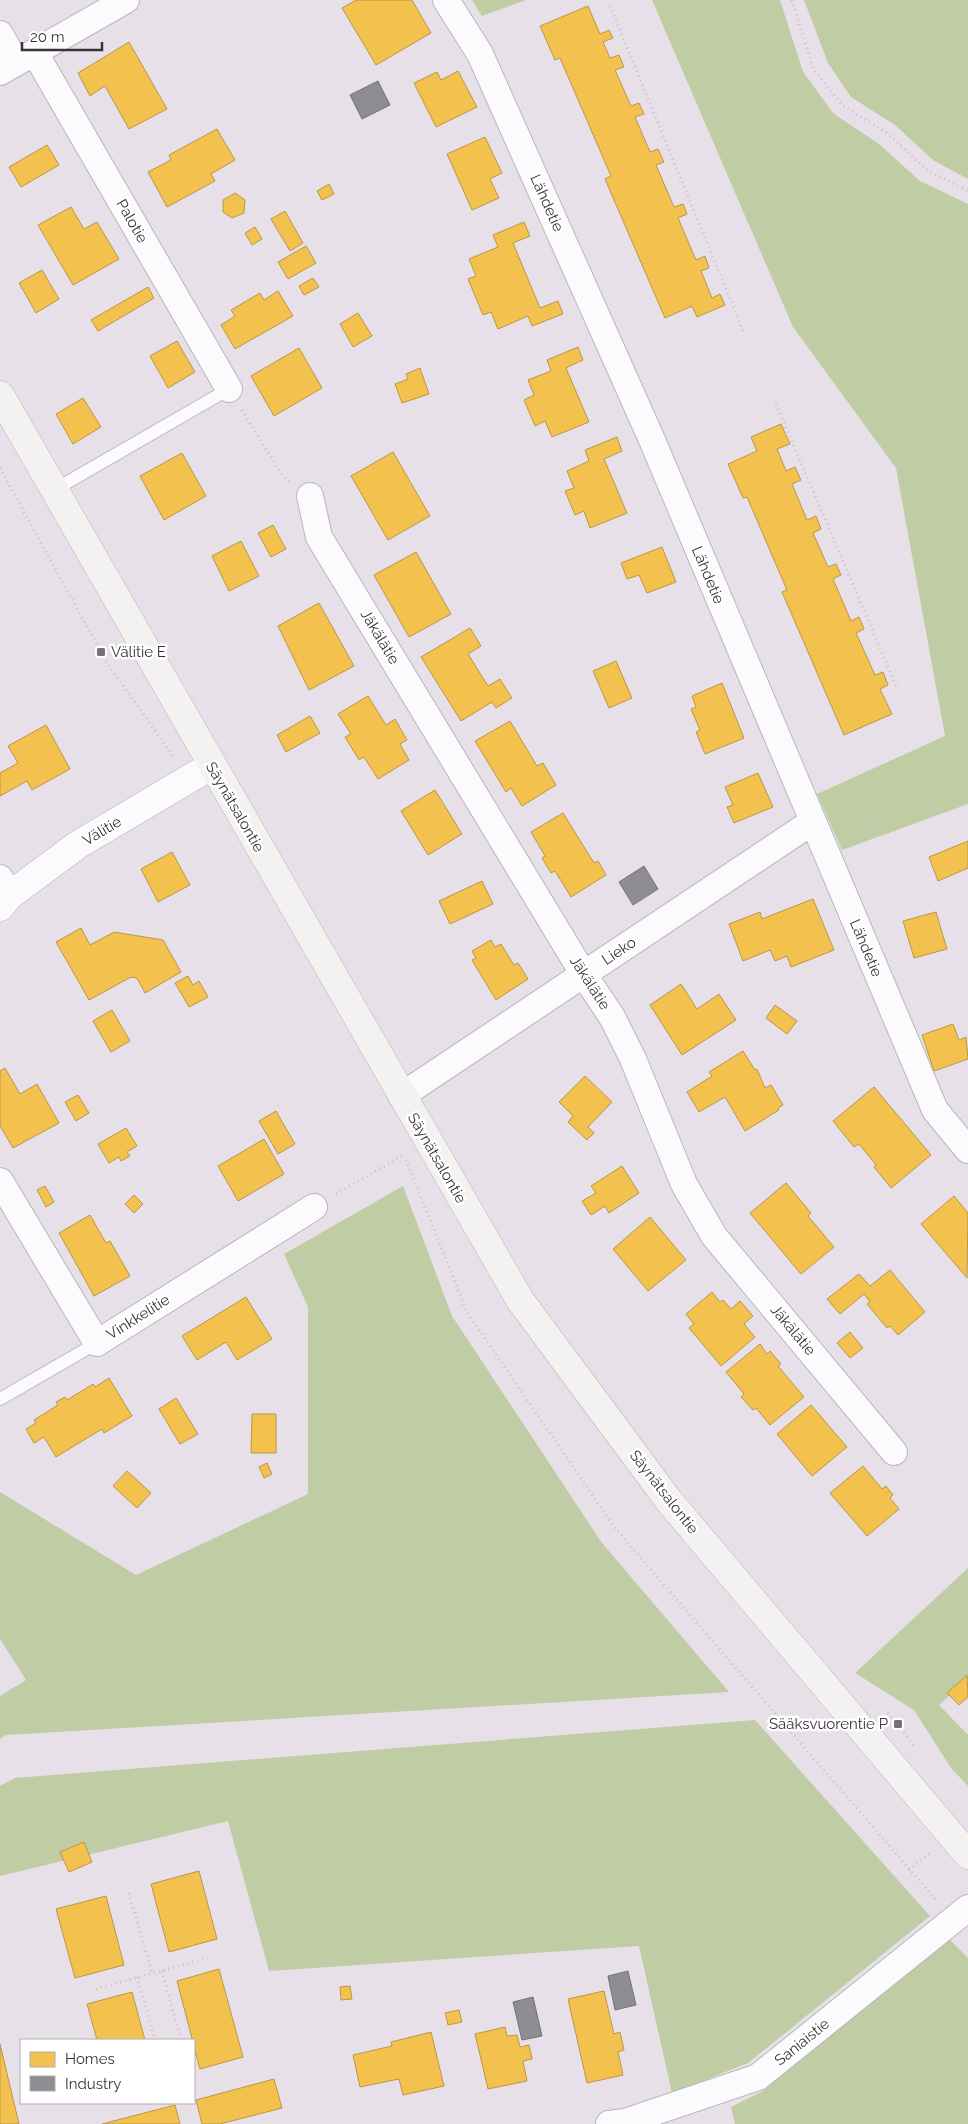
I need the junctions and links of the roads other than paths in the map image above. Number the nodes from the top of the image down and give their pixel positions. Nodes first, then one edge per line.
1 (126, 0) edge
2 (446, 0) edge
3 (0, 34) edge
4 (17, 63) edge
5 (229, 389) joint
6 (0, 395) edge
7 (54, 490) junction
8 (310, 496) road end
9 (211, 766) junction
10 (812, 822) junction
11 (3, 893) edge
12 (584, 975) junction
13 (401, 1096) junction
14 (968, 1150) edge
15 (0, 1181) edge
16 (314, 1207) road end
17 (97, 1343) junction
18 (0, 1399) edge
19 (894, 1452) dead end
20 (968, 1855) edge
21 (968, 1908) edge
22 (609, 2124) edge

1 - 4 street
2 - 10 street, Lähdetie
3 - 4 street, Palotie
4 - 5 street, Palotie
5 - 7 lane
6 - 7 main road, Säynätsalontie
7 - 9 main road, Säynätsalontie
8 - 12 street, Jäkälätie
9 - 11 street, Välitie
9 - 13 main road, Säynätsalontie
10 - 12 street, Lieko
10 - 14 street, Lähdetie
12 - 13 street, Lieko
12 - 19 street, Jäkälätie
13 - 20 main road, Säynätsalontie
15 - 17 street, Vinkkelitie
16 - 17 street, Vinkkelitie
17 - 18 lane
21 - 22 street, Saniaistie

